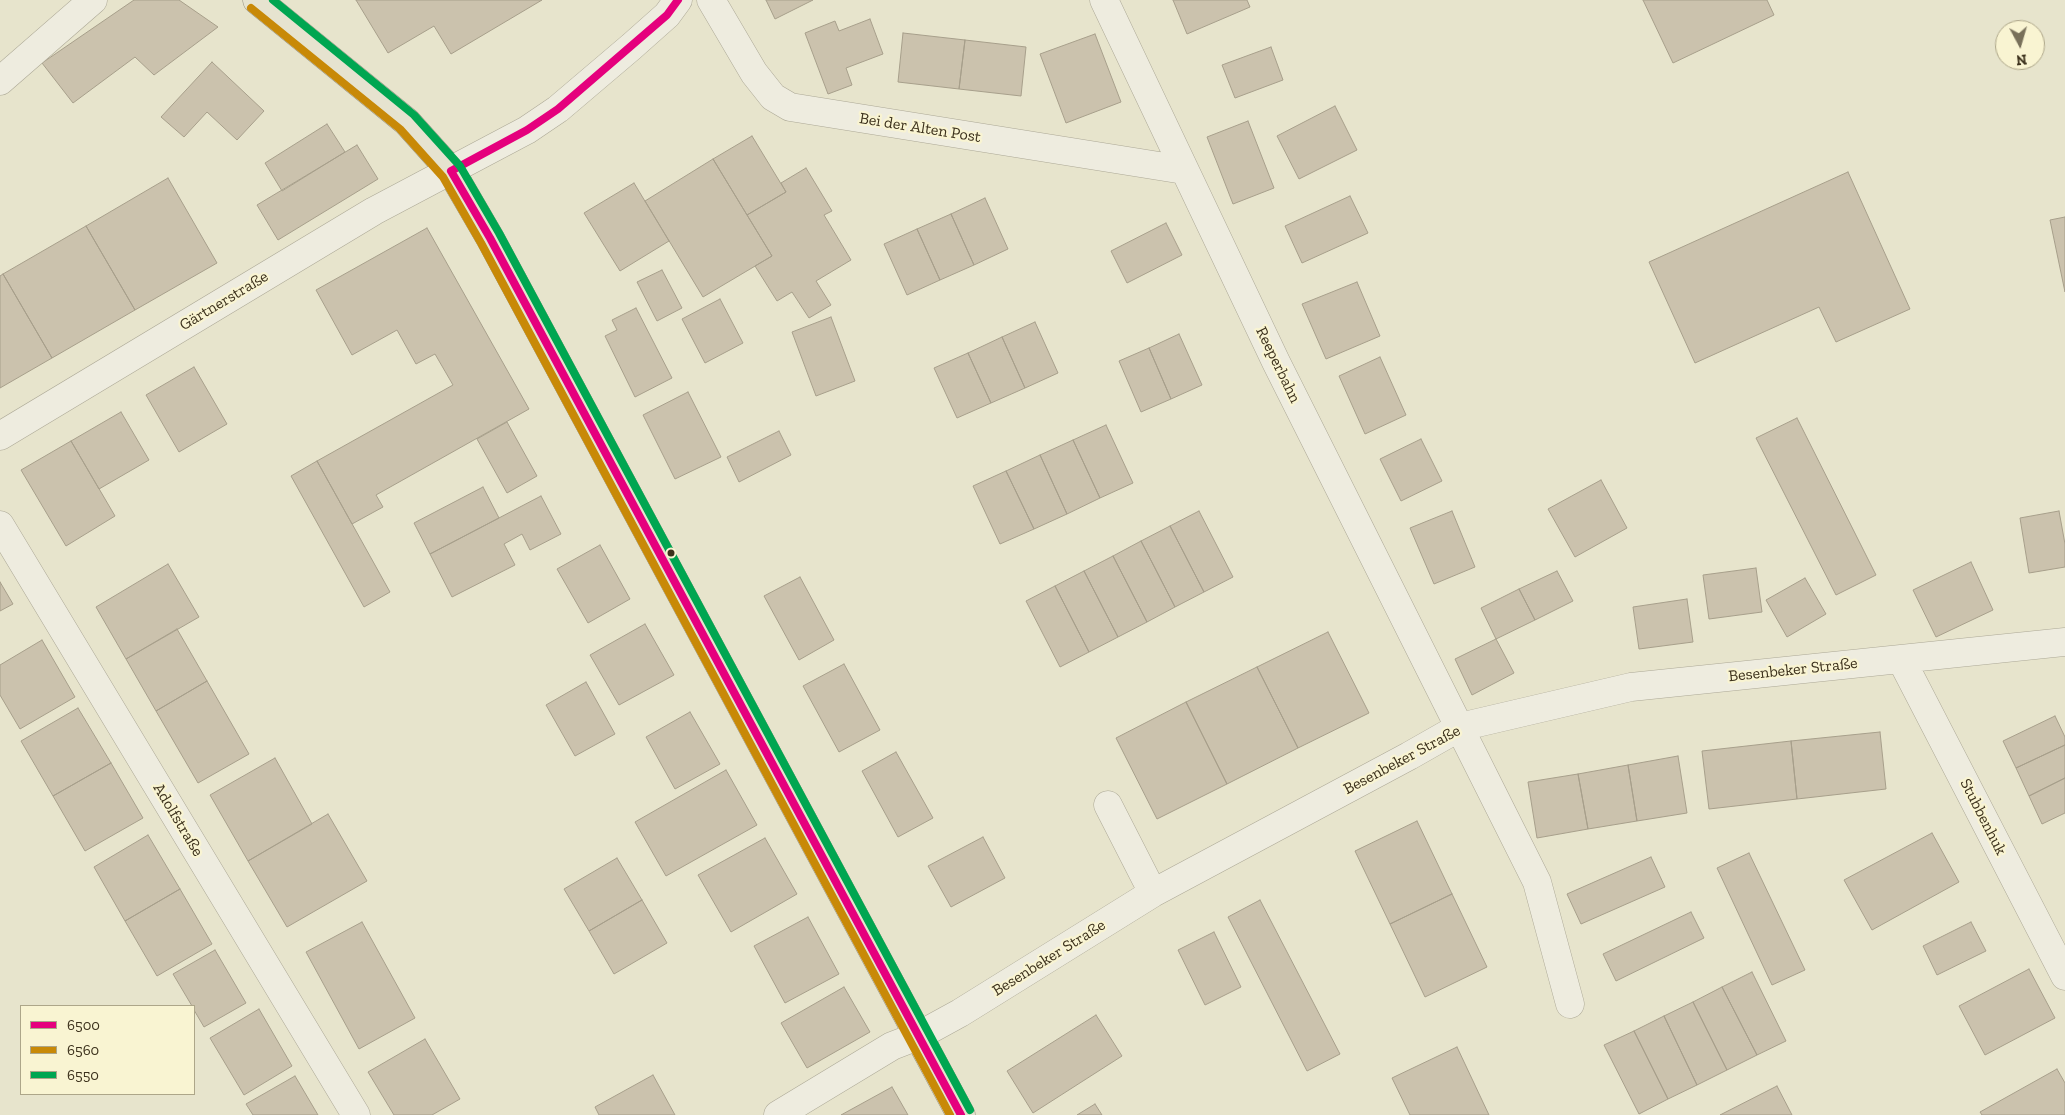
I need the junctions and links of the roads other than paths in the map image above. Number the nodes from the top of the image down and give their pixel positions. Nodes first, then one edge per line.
1 (93, 0) edge
2 (257, 0) edge
3 (678, 0) edge
4 (711, 0) edge
5 (1104, 0) edge
6 (0, 81) edge
7 (1184, 170) junction
8 (451, 171) junction
9 (0, 436) edge
10 (0, 525) edge
11 (2065, 642) edge
12 (1901, 659) junction
13 (1460, 727) junction
14 (1108, 805) dead end
15 (1153, 893) junction
16 (2065, 976) edge
17 (1570, 1004) dead end
18 (918, 1036) junction
19 (356, 1115) edge
20 (778, 1115) edge
21 (961, 1115) edge

1 - 6 street
2 - 8 main road
3 - 8 street, Gärtnerstraße
4 - 7 street, Bei der Alten Post
5 - 7 street, Reeperbahn
7 - 13 street, Reeperbahn
8 - 9 street, Gärtnerstraße
8 - 18 main road
10 - 19 street, Adolfstraße
11 - 12 street, Besenbeker Straße
12 - 13 street, Besenbeker Straße
12 - 16 street, Stubbenhuk
13 - 15 street, Besenbeker Straße
13 - 17 street, Reeperbahn
14 - 15 street
15 - 18 street, Besenbeker Straße
18 - 20 street, Besenbeker Straße
18 - 21 main road

